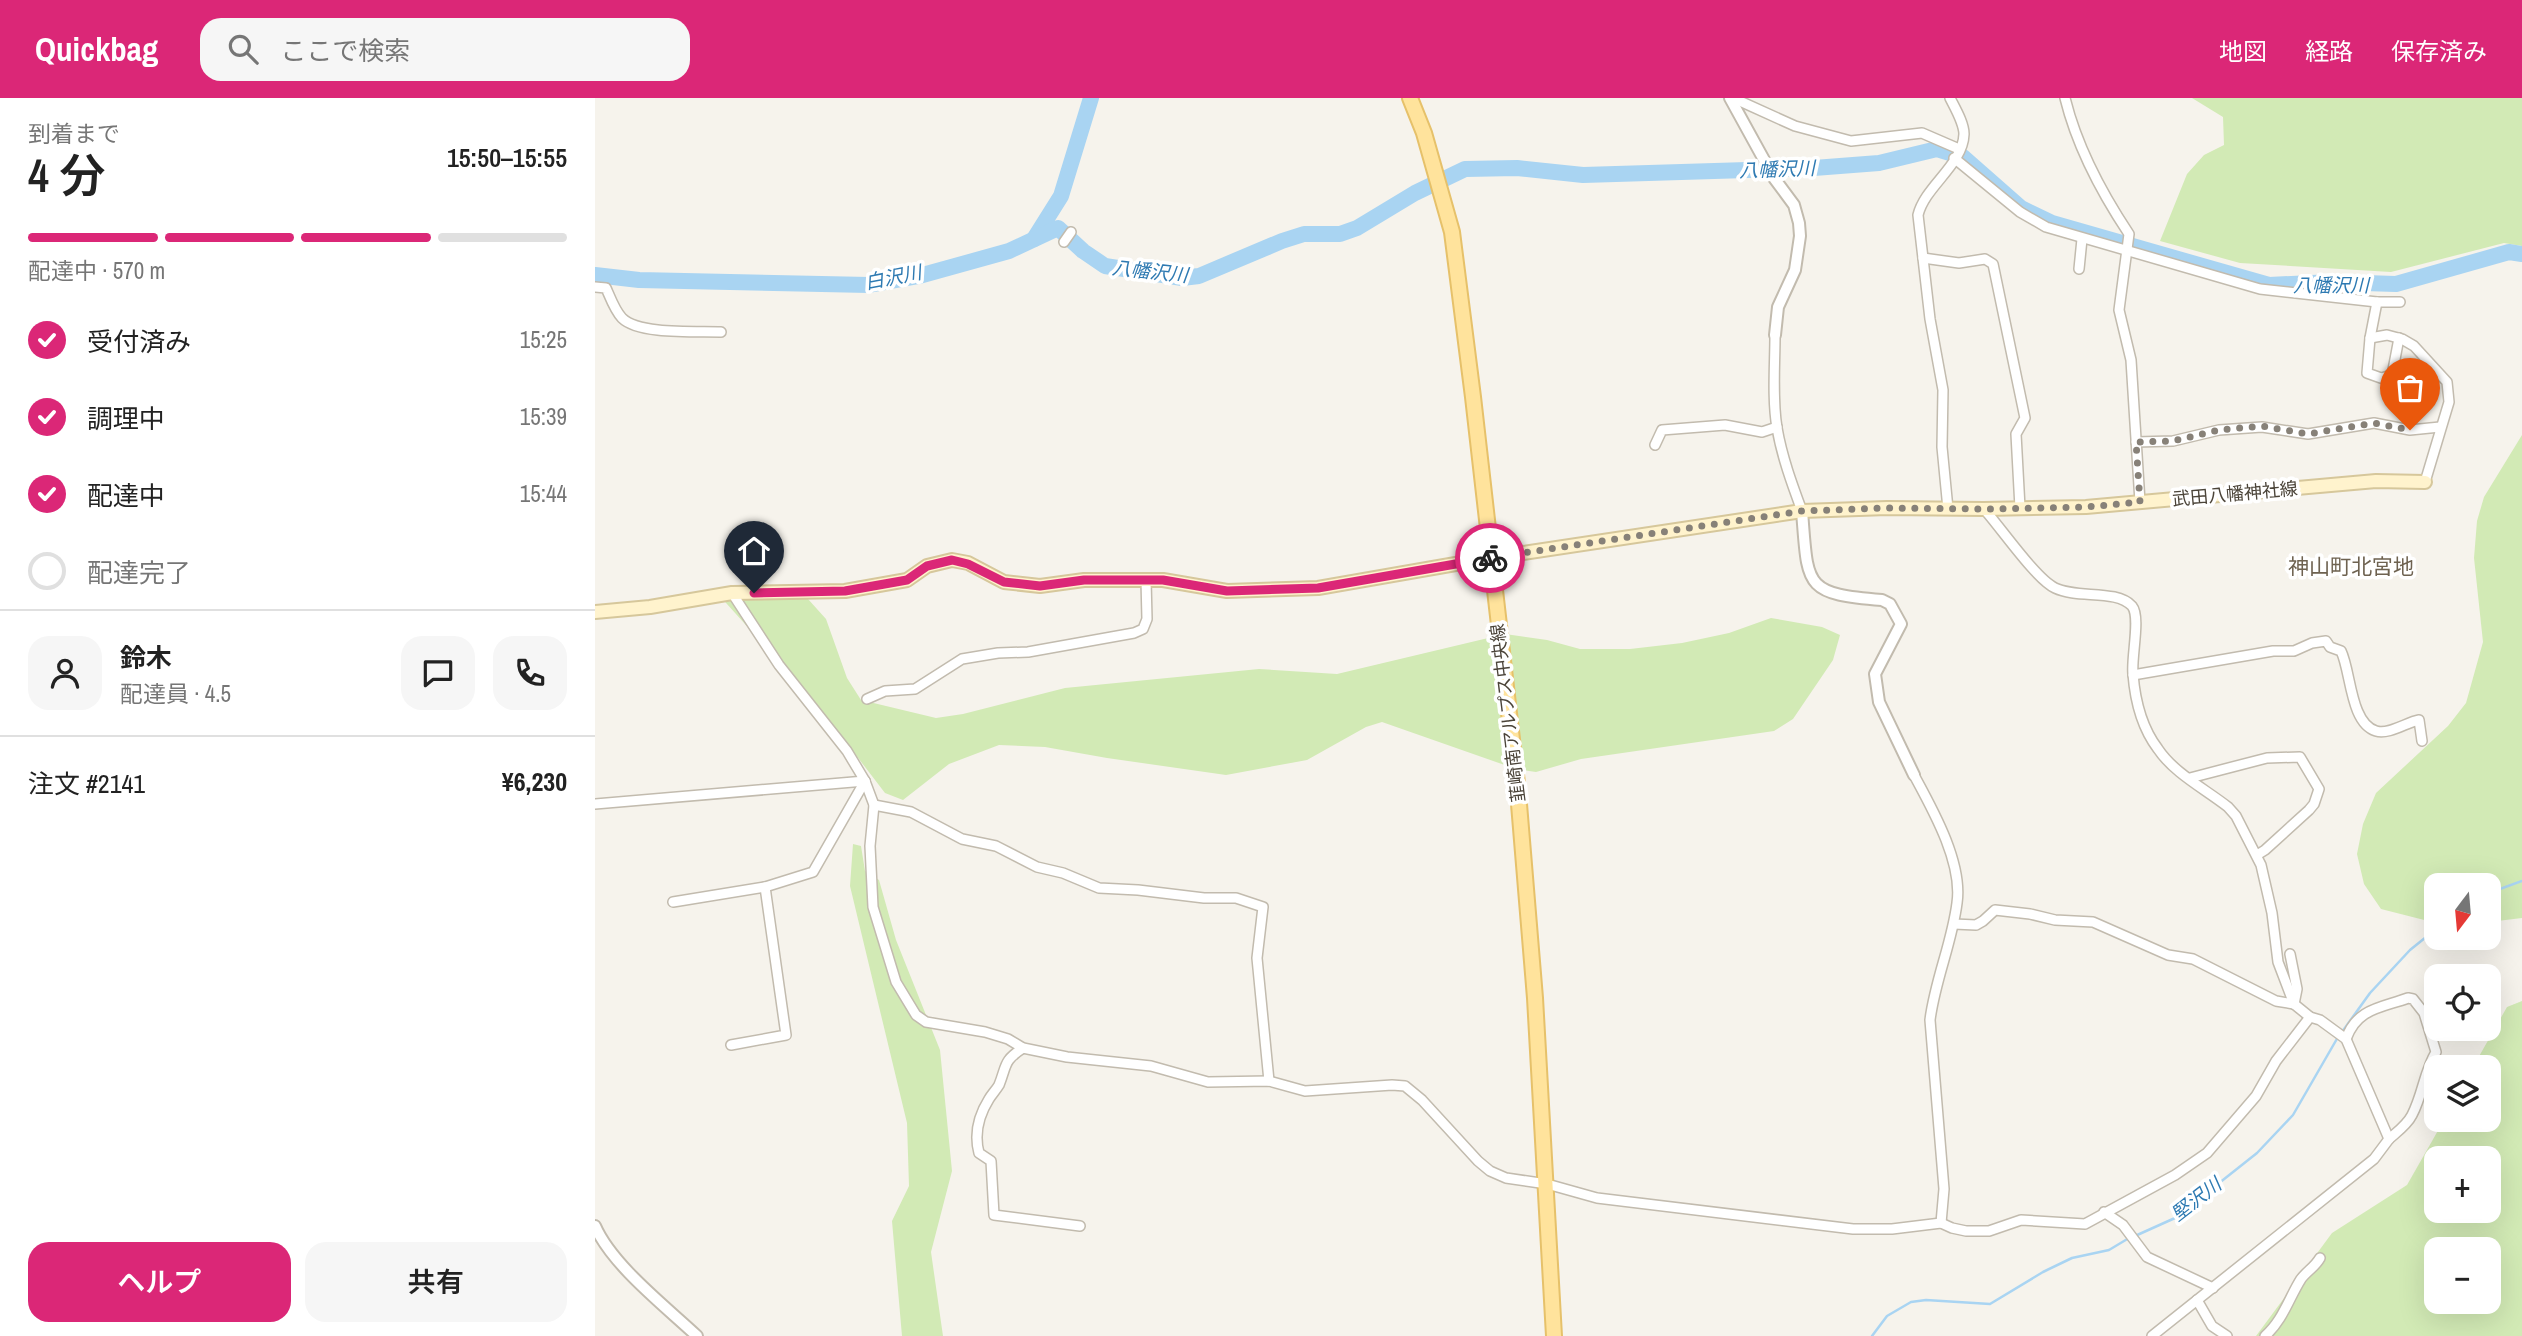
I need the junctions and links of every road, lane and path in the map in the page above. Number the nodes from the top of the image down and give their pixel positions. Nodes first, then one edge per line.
1 (1410, 98) edge
2 (1731, 98) edge
3 (1950, 98) edge
4 (2065, 98) edge
5 (1956, 154) junction
6 (1071, 232) dead end
7 (2083, 239) junction
8 (1064, 242) dead end
9 (2126, 250) junction
10 (1923, 258) junction
11 (2079, 269) dead end
12 (595, 288) edge
13 (2377, 302) junction
14 (2400, 302) dead end
15 (721, 332) dead end
16 (1775, 335) joint
17 (2370, 338) junction
18 (2399, 338) junction
19 (1777, 427) junction
20 (2440, 427) junction
21 (2136, 442) junction
22 (1655, 445) dead end
23 (2425, 482) joint
24 (2140, 502) junction
25 (1948, 509) junction
26 (1984, 509) junction
27 (2020, 509) junction
28 (1802, 511) junction
29 (1490, 558) junction
30 (1146, 580) junction
31 (732, 593) junction
32 (595, 612) edge
33 (2133, 674) junction
34 (867, 699) dead end
35 (2422, 741) dead end
36 (1914, 775) joint
37 (2190, 778) junction
38 (865, 781) junction
39 (595, 804) edge
40 (874, 805) junction
41 (2257, 855) junction
42 (765, 887) junction
43 (673, 902) dead end
44 (1954, 924) junction
45 (2290, 954) dead end
46 (2294, 1004) junction
47 (2315, 1018) junction
48 (2346, 1039) junction
49 (731, 1045) dead end
50 (1023, 1048) junction
51 (1269, 1081) junction
52 (2389, 1139) junction
53 (1547, 1184) junction
54 (2104, 1212) junction
55 (1941, 1223) junction
56 (595, 1226) edge
57 (1080, 1226) dead end
58 (2320, 1258) dead end
59 (2213, 1287) junction
60 (2197, 1300) junction
61 (2213, 1331) edge
62 (697, 1336) edge
63 (1554, 1336) edge
64 (2152, 1336) edge
65 (2227, 1336) edge
66 (2265, 1336) edge

1 - 29 main road, 韮崎南アルプス中央線
2 - 5 street
2 - 16 street
3 - 5 street
4 - 9 street
5 - 7 street
5 - 10 street
6 - 8 street
7 - 9 street
7 - 11 street
9 - 13 street
9 - 21 street
10 - 25 street
10 - 27 street
12 - 15 street
13 - 14 street
13 - 17 street
16 - 19 street
17 - 18 street
17 - 18 street
18 - 20 street
19 - 22 street
19 - 28 street
20 - 21 street
20 - 23 street
21 - 24 street
23 - 24 main road, 武田八幡神社線
24 - 27 main road, 武田八幡神社線
25 - 26 main road, 武田八幡神社線
25 - 28 main road, 武田八幡神社線
26 - 27 main road, 武田八幡神社線
26 - 33 street
28 - 29 main road, 武田八幡神社線
28 - 36 street
29 - 30 main road, 武田八幡神社線
29 - 53 main road, 韮崎南アルプス中央線
30 - 31 main road, 武田八幡神社線
30 - 34 street
31 - 32 main road, 武田八幡神社線
31 - 38 street
33 - 35 street
33 - 37 street
36 - 44 street
37 - 41 street
37 - 41 street
38 - 39 street
38 - 40 street
38 - 42 street
40 - 50 street
40 - 51 street
41 - 46 street
42 - 43 street
42 - 49 street
44 - 46 street
44 - 55 street
45 - 46 street
46 - 47 street
47 - 48 street
47 - 54 street
48 - 52 street
48 - 52 street
50 - 51 street
50 - 57 street
51 - 53 street
52 - 59 street
53 - 55 street
53 - 63 main road, 韮崎南アルプス中央線
54 - 55 street
54 - 59 street
56 - 62 street
58 - 66 street
59 - 60 street
60 - 61 street
60 - 64 street
61 - 65 street

